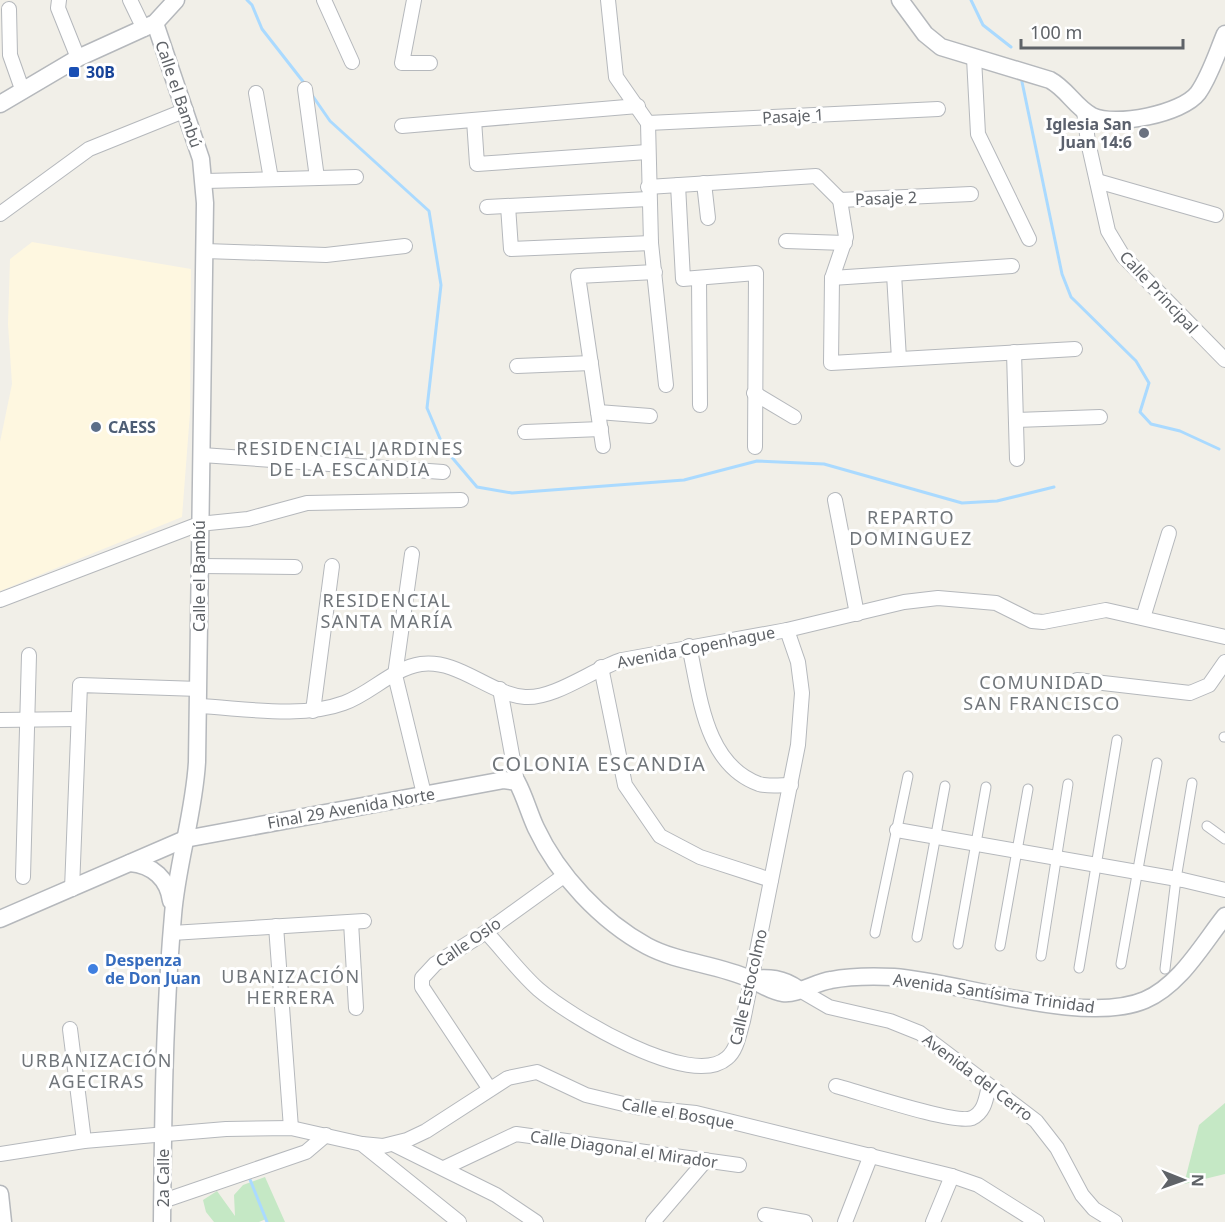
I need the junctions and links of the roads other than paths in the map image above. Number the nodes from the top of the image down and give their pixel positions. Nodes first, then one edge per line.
1 (59, 0) edge
2 (130, 0) edge
3 (176, 0) edge
4 (324, 0) edge
5 (414, 0) edge
6 (608, 0) edge
7 (905, 1) edge
8 (9, 9) dead end
9 (150, 26) junction
10 (1225, 34) edge
11 (78, 57) junction
12 (974, 58) junction
13 (352, 62) dead end
14 (430, 63) dead end
15 (22, 89) junction
16 (304, 89) dead end
17 (256, 93) dead end
18 (0, 104) edge
19 (638, 106) junction
20 (938, 109) dead end
21 (186, 110) junction
22 (1084, 111) junction
23 (474, 120) junction
24 (648, 123) junction
25 (402, 126) dead end
26 (647, 152) junction
27 (356, 177) dead end
28 (317, 178) junction
29 (271, 179) junction
30 (1097, 181) junction
31 (205, 182) junction
32 (704, 183) junction
33 (678, 185) junction
34 (649, 193) junction
35 (971, 194) dead end
36 (840, 200) junction
37 (508, 206) junction
38 (487, 207) dead end
39 (0, 214) edge
40 (1216, 215) dead end
41 (708, 218) dead end
42 (1029, 239) dead end
43 (786, 241) dead end
44 (651, 243) junction
45 (845, 243) junction
46 (405, 246) dead end
47 (205, 251) junction
48 (1012, 266) dead end
49 (655, 272) junction
50 (894, 274) junction
51 (699, 278) junction
52 (832, 278) junction
53 (1075, 349) dead end
54 (1014, 352) junction
55 (899, 359) junction
56 (1225, 360) edge
57 (591, 363) junction
58 (517, 366) dead end
59 (666, 385) dead end
60 (754, 393) junction
61 (699, 405) dead end
62 (598, 412) junction
63 (650, 416) dead end
64 (794, 417) dead end
65 (1100, 417) dead end
66 (1016, 420) junction
67 (601, 429) junction
68 (525, 432) dead end
69 (603, 446) dead end
70 (755, 447) dead end
71 (201, 455) junction
72 (1017, 459) dead end
73 (442, 472) dead end
74 (461, 500) dead end
75 (835, 500) dead end
76 (199, 524) junction
77 (1169, 533) dead end
78 (412, 554) dead end
79 (199, 566) junction
80 (332, 566) dead end
81 (295, 567) dead end
82 (0, 600) edge
83 (857, 614) junction
84 (1143, 618) junction
85 (787, 630) junction
86 (1225, 637) edge
87 (689, 646) junction
88 (29, 655) dead end
89 (1225, 662) edge
90 (601, 667) junction
91 (395, 675) junction
92 (1077, 680) dead end
93 (500, 689) junction
94 (198, 697) junction
95 (313, 711) junction
96 (78, 719) junction
97 (0, 720) edge
98 (27, 720) junction
99 (1117, 740) dead end
100 (1157, 763) dead end
101 (908, 776) dead end
102 (517, 782) junction
103 (1192, 783) dead end
104 (1068, 784) dead end
105 (791, 785) junction
106 (945, 786) dead end
107 (986, 787) dead end
108 (1028, 789) dead end
109 (424, 795) junction
110 (1206, 826) dead end
111 (897, 830) junction
112 (935, 837) junction
113 (185, 838) junction
114 (1225, 839) edge
115 (975, 844) junction
116 (1016, 851) junction
117 (1057, 859) junction
118 (130, 862) junction
119 (1096, 867) junction
120 (1136, 873) junction
121 (565, 875) junction
122 (23, 877) dead end
123 (1176, 879) junction
124 (771, 880) junction
125 (72, 889) junction
126 (1225, 890) edge
127 (173, 915) junction
128 (1225, 916) edge
129 (0, 919) edge
130 (276, 926) junction
131 (486, 932) junction
132 (172, 933) junction
133 (875, 933) dead end
134 (917, 938) dead end
135 (958, 944) dead end
136 (1000, 946) dead end
137 (1041, 956) dead end
138 (1121, 964) dead end
139 (1079, 968) dead end
140 (1165, 969) dead end
141 (751, 979) junction
142 (798, 989) junction
143 (356, 1008) dead end
144 (70, 1029) dead end
145 (836, 1086) dead end
146 (989, 1086) junction
147 (489, 1088) junction
148 (291, 1128) junction
149 (163, 1134) junction
150 (326, 1134) junction
151 (84, 1141) junction
152 (362, 1144) junction
153 (393, 1144) junction
154 (0, 1154) edge
155 (871, 1155) junction
156 (706, 1160) junction
157 (739, 1165) dead end
158 (444, 1168) junction
159 (952, 1176) junction
160 (0, 1194) edge
161 (163, 1202) junction
162 (765, 1215) dead end
163 (3, 1222) edge
164 (162, 1222) edge
165 (459, 1222) edge
166 (536, 1222) edge
167 (653, 1222) edge
168 (805, 1222) edge
169 (845, 1222) edge
170 (933, 1222) edge
171 (1037, 1222) edge
172 (1115, 1222) edge

1 - 11 street
2 - 9 street
3 - 9 street
4 - 13 street
5 - 14 street
6 - 19 street
7 - 12 street
8 - 15 street
9 - 11 street
9 - 21 street, Calle el Bambú
10 - 22 street
11 - 15 street
12 - 22 street
12 - 42 street
15 - 18 street
16 - 28 street
17 - 29 street
19 - 23 street
19 - 24 street
20 - 24 street, Pasaje 1
21 - 31 street, Calle el Bambú
21 - 39 street
22 - 30 street, Calle Principal
23 - 25 street
23 - 26 street
24 - 26 street
26 - 34 street
27 - 28 street
28 - 29 street
29 - 31 street
30 - 40 street
30 - 56 street, Calle Principal
31 - 47 street, Calle el Bambú
32 - 33 street, Pasaje 2
32 - 36 street, Pasaje 2
32 - 41 street
33 - 34 street, Pasaje 2
33 - 51 street
34 - 37 street, Pasaje 2
34 - 44 street
35 - 36 street, Pasaje 2
36 - 45 street
37 - 38 street, Pasaje 2
37 - 44 street
43 - 45 street
44 - 49 street
45 - 52 street
46 - 47 street
47 - 71 street, Calle el Bambú
48 - 50 street
49 - 57 street
49 - 59 street
50 - 52 street
50 - 55 street
51 - 60 street
51 - 61 street
52 - 55 street
53 - 54 street
54 - 55 street
54 - 66 street
57 - 58 street
57 - 62 street
60 - 64 street
60 - 70 street
62 - 63 street
62 - 67 street
65 - 66 street
66 - 72 street
67 - 68 street
67 - 69 street
71 - 73 street
71 - 76 street, Calle el Bambú
74 - 76 street
75 - 83 street
76 - 79 street, Calle el Bambú
76 - 82 street
77 - 84 street
78 - 91 street
79 - 81 street
79 - 94 street, Calle el Bambú
80 - 95 street
83 - 84 street, Avenida Copenhague
83 - 85 street, Avenida Copenhague
84 - 86 street, Avenida Copenhague
85 - 87 street, Avenida Copenhague
85 - 105 street, Calle Estocolmo
87 - 90 street, Avenida Copenhague
87 - 105 street
88 - 98 street
89 - 92 street
90 - 93 street, Avenida Copenhague
90 - 124 street
91 - 93 street, Avenida Copenhague
91 - 95 street, Avenida Copenhague
91 - 109 street
93 - 102 street
94 - 95 street, Avenida Copenhague
94 - 96 street, Avenida Copenhague
94 - 113 street, Calle el Bambú
96 - 98 street
96 - 125 street
97 - 98 street
98 - 122 street
99 - 119 street
100 - 120 street
101 - 111 street
102 - 109 street, Final 29 Avenida Norte
102 - 121 street, Avenida Santísima Trinidad
103 - 123 street
104 - 117 street
105 - 124 street, Calle Estocolmo
106 - 112 street
107 - 115 street
108 - 116 street
109 - 113 street, Final 29 Avenida Norte
110 - 114 street
111 - 112 street
111 - 133 street
112 - 115 street
112 - 134 street
113 - 118 street, Final 29 Avenida Norte
113 - 127 street, Calle el Bambú
115 - 116 street
115 - 135 street
116 - 117 street
116 - 136 street
117 - 119 street
117 - 137 street
118 - 125 street, Final 29 Avenida Norte
118 - 127 street
119 - 120 street
119 - 139 street
120 - 123 street
120 - 138 street
121 - 131 street, Calle Oslo
121 - 141 street, Avenida Santísima Trinidad
123 - 126 street
123 - 140 street
124 - 141 street, Calle Estocolmo
125 - 129 street, Final 29 Avenida Norte
127 - 132 street, Calle el Bambú
128 - 142 street, Avenida Santísima Trinidad
130 - 132 street
130 - 143 street
130 - 148 street
131 - 141 street, Calle Estocolmo
131 - 147 street, Calle Oslo
132 - 149 street, Calle el Bambú
141 - 142 street, Avenida Santísima Trinidad
142 - 146 street, Avenida del Cerro
144 - 151 street
145 - 146 street
146 - 172 street, Avenida del Cerro
147 - 153 street, Calle el Bosque
147 - 155 street, Calle el Bosque
148 - 149 street
148 - 150 street
149 - 151 street
149 - 161 street, 2a Calle
150 - 152 street
150 - 161 street
151 - 154 street
152 - 153 street, Calle el Bosque
152 - 165 street
153 - 158 street
155 - 159 street, Calle el Bosque
155 - 169 street
156 - 157 street, Calle Diagonal el Mirador
156 - 158 street, Calle Diagonal el Mirador
156 - 167 street
158 - 166 street
159 - 170 street
159 - 171 street, Calle el Bosque
160 - 163 street
161 - 164 street, 2a Calle
162 - 168 street

